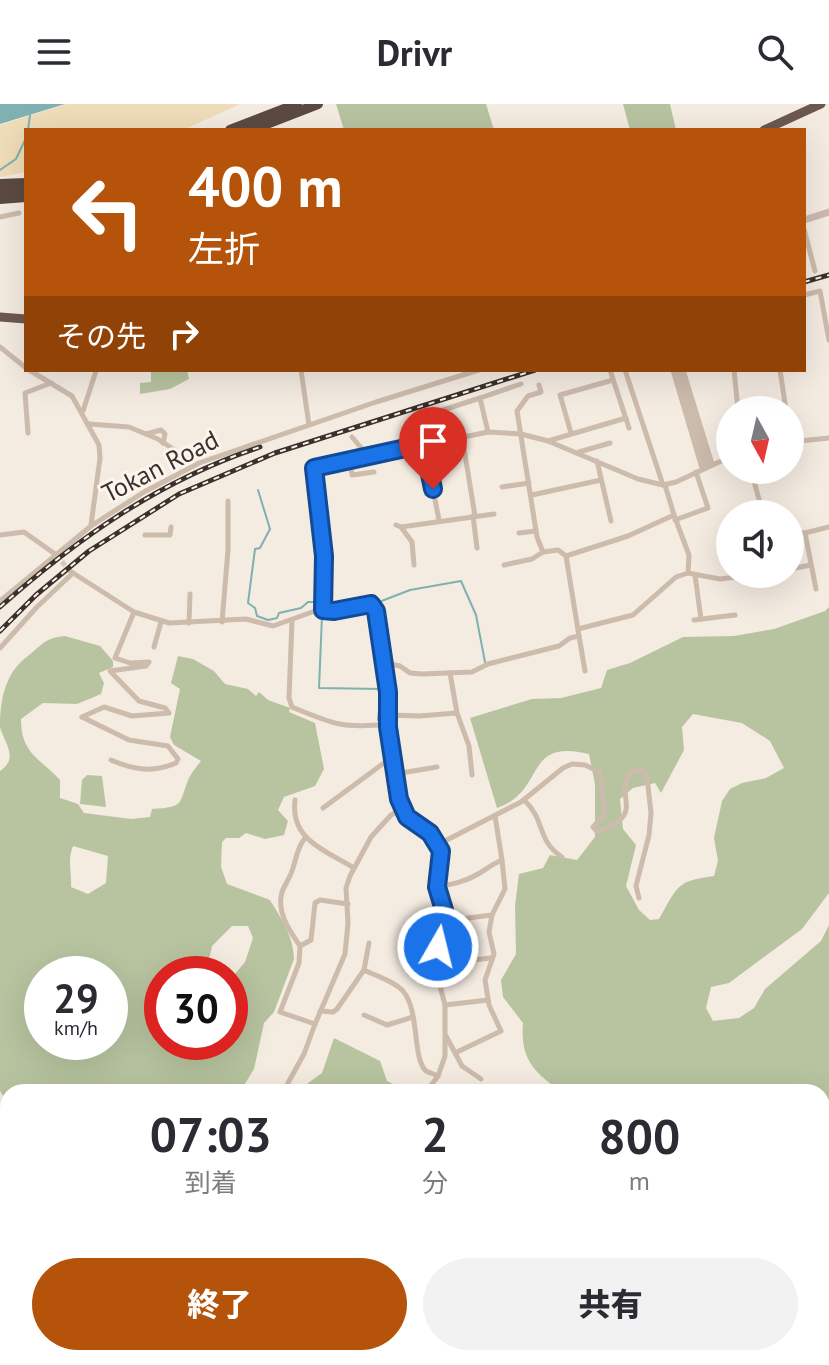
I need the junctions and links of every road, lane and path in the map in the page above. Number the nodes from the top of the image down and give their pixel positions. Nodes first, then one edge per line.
1 (297, 104) edge
2 (821, 104) edge
3 (316, 105) edge
4 (778, 127) edge
5 (235, 128) edge
6 (256, 128) edge
7 (268, 128) edge
8 (0, 184) edge
9 (0, 192) edge
10 (19, 192) edge
11 (0, 199) edge
12 (829, 212) edge
13 (19, 213) dead end
14 (0, 217) edge
15 (806, 219) edge
16 (806, 237) edge
17 (815, 271) dead end
18 (806, 294) edge
19 (826, 302) edge
20 (0, 317) edge
21 (24, 319) edge
22 (829, 340) edge
23 (0, 347) edge
24 (24, 367) edge
25 (32, 372) edge
26 (96, 372) edge
27 (301, 372) edge
28 (473, 372) edge
29 (611, 372) edge
30 (626, 372) edge
31 (679, 372) edge
32 (679, 372) edge
33 (679, 372) edge
34 (734, 372) edge
35 (780, 372) edge
36 (613, 380) junction
37 (51, 383) junction
38 (521, 384) dead end
39 (540, 391) dead end
40 (737, 396) edge
41 (784, 396) edge
42 (480, 398) junction
43 (86, 403) junction
44 (77, 404) junction
45 (447, 406) dead end
46 (82, 412) junction
47 (626, 418) junction
48 (89, 424) junction
49 (309, 425) junction
50 (629, 428) dead end
51 (488, 432) junction
52 (28, 433) dead end
53 (571, 433) junction
54 (521, 434) junction
55 (462, 436) junction
56 (352, 437) dead end
57 (829, 438) edge
58 (548, 441) junction
59 (804, 441) edge
60 (610, 443) dead end
61 (424, 444) junction
62 (578, 453) junction
63 (368, 456) junction
64 (188, 459) dead end
65 (350, 460) junction
66 (597, 461) junction
67 (716, 463) edge
68 (704, 468) junction
69 (374, 472) dead end
70 (601, 480) junction
71 (529, 483) junction
72 (664, 485) junction
73 (502, 487) dead end
74 (532, 495) junction
75 (228, 501) dead end
76 (494, 514) dead end
77 (474, 516) junction
78 (675, 517) junction
79 (439, 520) junction
80 (611, 521) dead end
81 (91, 526) junction
82 (171, 527) dead end
83 (829, 527) edge
84 (536, 531) junction
85 (519, 533) dead end
86 (805, 533) joint
87 (0, 535) edge
88 (145, 535) dead end
89 (475, 546) dead end
90 (543, 552) junction
91 (56, 555) junction
92 (566, 556) junction
93 (414, 565) dead end
94 (504, 565) dead end
95 (811, 565) junction
96 (804, 566) edge
97 (692, 574) junction
98 (716, 578) edge
99 (816, 589) dead end
100 (190, 594) dead end
101 (0, 601) edge
102 (323, 610) junction
103 (134, 612) junction
104 (735, 615) dead end
105 (292, 620) junction
106 (161, 622) junction
107 (222, 622) junction
108 (189, 623) junction
109 (579, 632) junction
110 (154, 647) dead end
111 (0, 648) edge
112 (382, 662) junction
113 (585, 671) dead end
114 (450, 673) junction
115 (457, 713) junction
116 (388, 715) junction
117 (388, 724) junction
118 (392, 757) junction
119 (111, 760) dead end
120 (437, 767) dead end
121 (395, 774) junction
122 (472, 775) dead end
123 (295, 800) dead end
124 (524, 800) junction
125 (323, 808) dead end
126 (402, 809) junction
127 (495, 816) junction
128 (305, 838) junction
129 (439, 844) junction
130 (562, 857) dead end
131 (502, 860) junction
132 (354, 868) junction
133 (437, 887) junction
134 (639, 898) dead end
135 (348, 904) junction
136 (492, 915) junction
137 (444, 921) junction
138 (369, 943) dead end
139 (300, 946) junction
140 (491, 958) junction
141 (437, 964) junction
142 (364, 970) junction
143 (488, 1000) junction
144 (445, 1005) junction
145 (320, 1011) junction
146 (364, 1015) dead end
147 (413, 1017) junction
148 (315, 1024) junction
149 (445, 1036) junction
150 (455, 1053) junction
151 (438, 1076) junction
152 (481, 1079) dead end
153 (287, 1084) edge
154 (432, 1084) edge

1 - 5 highway
2 - 4 highway
3 - 6 highway
3 - 7 highway
8 - 10 highway
9 - 10 highway
10 - 11 highway
12 - 15 street
13 - 14 street
16 - 17 street
18 - 19 street
19 - 22 street
20 - 21 highway
23 - 24 street
25 - 37 street
26 - 43 street
27 - 49 street
28 - 49 street, Tokan Road
29 - 36 street
30 - 72 street
31 - 68 street
32 - 68 street
33 - 68 street
34 - 40 street
35 - 41 street
36 - 47 street
36 - 53 street
37 - 44 street
37 - 52 street
38 - 42 street
39 - 54 street
42 - 45 street
42 - 51 street
43 - 44 street
43 - 46 street
44 - 46 street
46 - 48 street
47 - 50 street
47 - 53 street
48 - 64 street
48 - 81 street
49 - 81 street, Tokan Road
51 - 54 street
51 - 55 street
53 - 58 street
54 - 58 street
54 - 71 street
55 - 61 street
55 - 77 street
56 - 63 street
57 - 59 street
58 - 62 street
60 - 62 street
61 - 63 street
61 - 79 street
62 - 66 street
63 - 65 street
65 - 69 street
65 - 102 street
66 - 70 street
66 - 72 street
67 - 68 street
68 - 72 street
68 - 78 street
70 - 74 street
70 - 80 street
71 - 73 street
71 - 74 street
72 - 78 street
74 - 84 street
75 - 107 street
76 - 77 street
77 - 79 street
77 - 89 street
78 - 92 street
78 - 97 street
79 - 93 street
81 - 91 street, Tokan Road
82 - 88 street
83 - 86 street
84 - 85 street
84 - 90 street
86 - 95 street
87 - 91 street
90 - 92 street
90 - 94 street
91 - 101 street, Tokan Road
92 - 109 street
95 - 96 street
95 - 99 street
97 - 98 street
97 - 104 street
97 - 109 street
100 - 108 street
102 - 105 street
102 - 112 street
103 - 106 street
103 - 111 street
103 - 119 street
105 - 107 street
105 - 117 street
106 - 108 street
106 - 110 street
107 - 108 street
109 - 113 street
109 - 114 street
112 - 114 street
112 - 116 street
114 - 115 street
115 - 116 street
115 - 122 street
116 - 117 street
117 - 118 street
118 - 121 street
118 - 125 street
120 - 121 street
121 - 126 street
123 - 128 street
124 - 127 street
124 - 130 street
124 - 134 street
126 - 129 street
126 - 132 street
127 - 129 street
127 - 131 street
128 - 132 street
128 - 139 street
129 - 133 street
131 - 133 street
131 - 136 street
132 - 135 street
133 - 137 street
135 - 139 street
135 - 145 street
136 - 137 street
136 - 140 street
137 - 141 street
138 - 142 street
139 - 148 street
140 - 141 street
140 - 143 street
141 - 144 street
142 - 145 street
142 - 147 street
143 - 144 street
143 - 150 street
144 - 149 street
145 - 148 street
146 - 147 street
147 - 151 street
148 - 153 street
149 - 150 street
149 - 151 street
150 - 152 street
151 - 154 street

